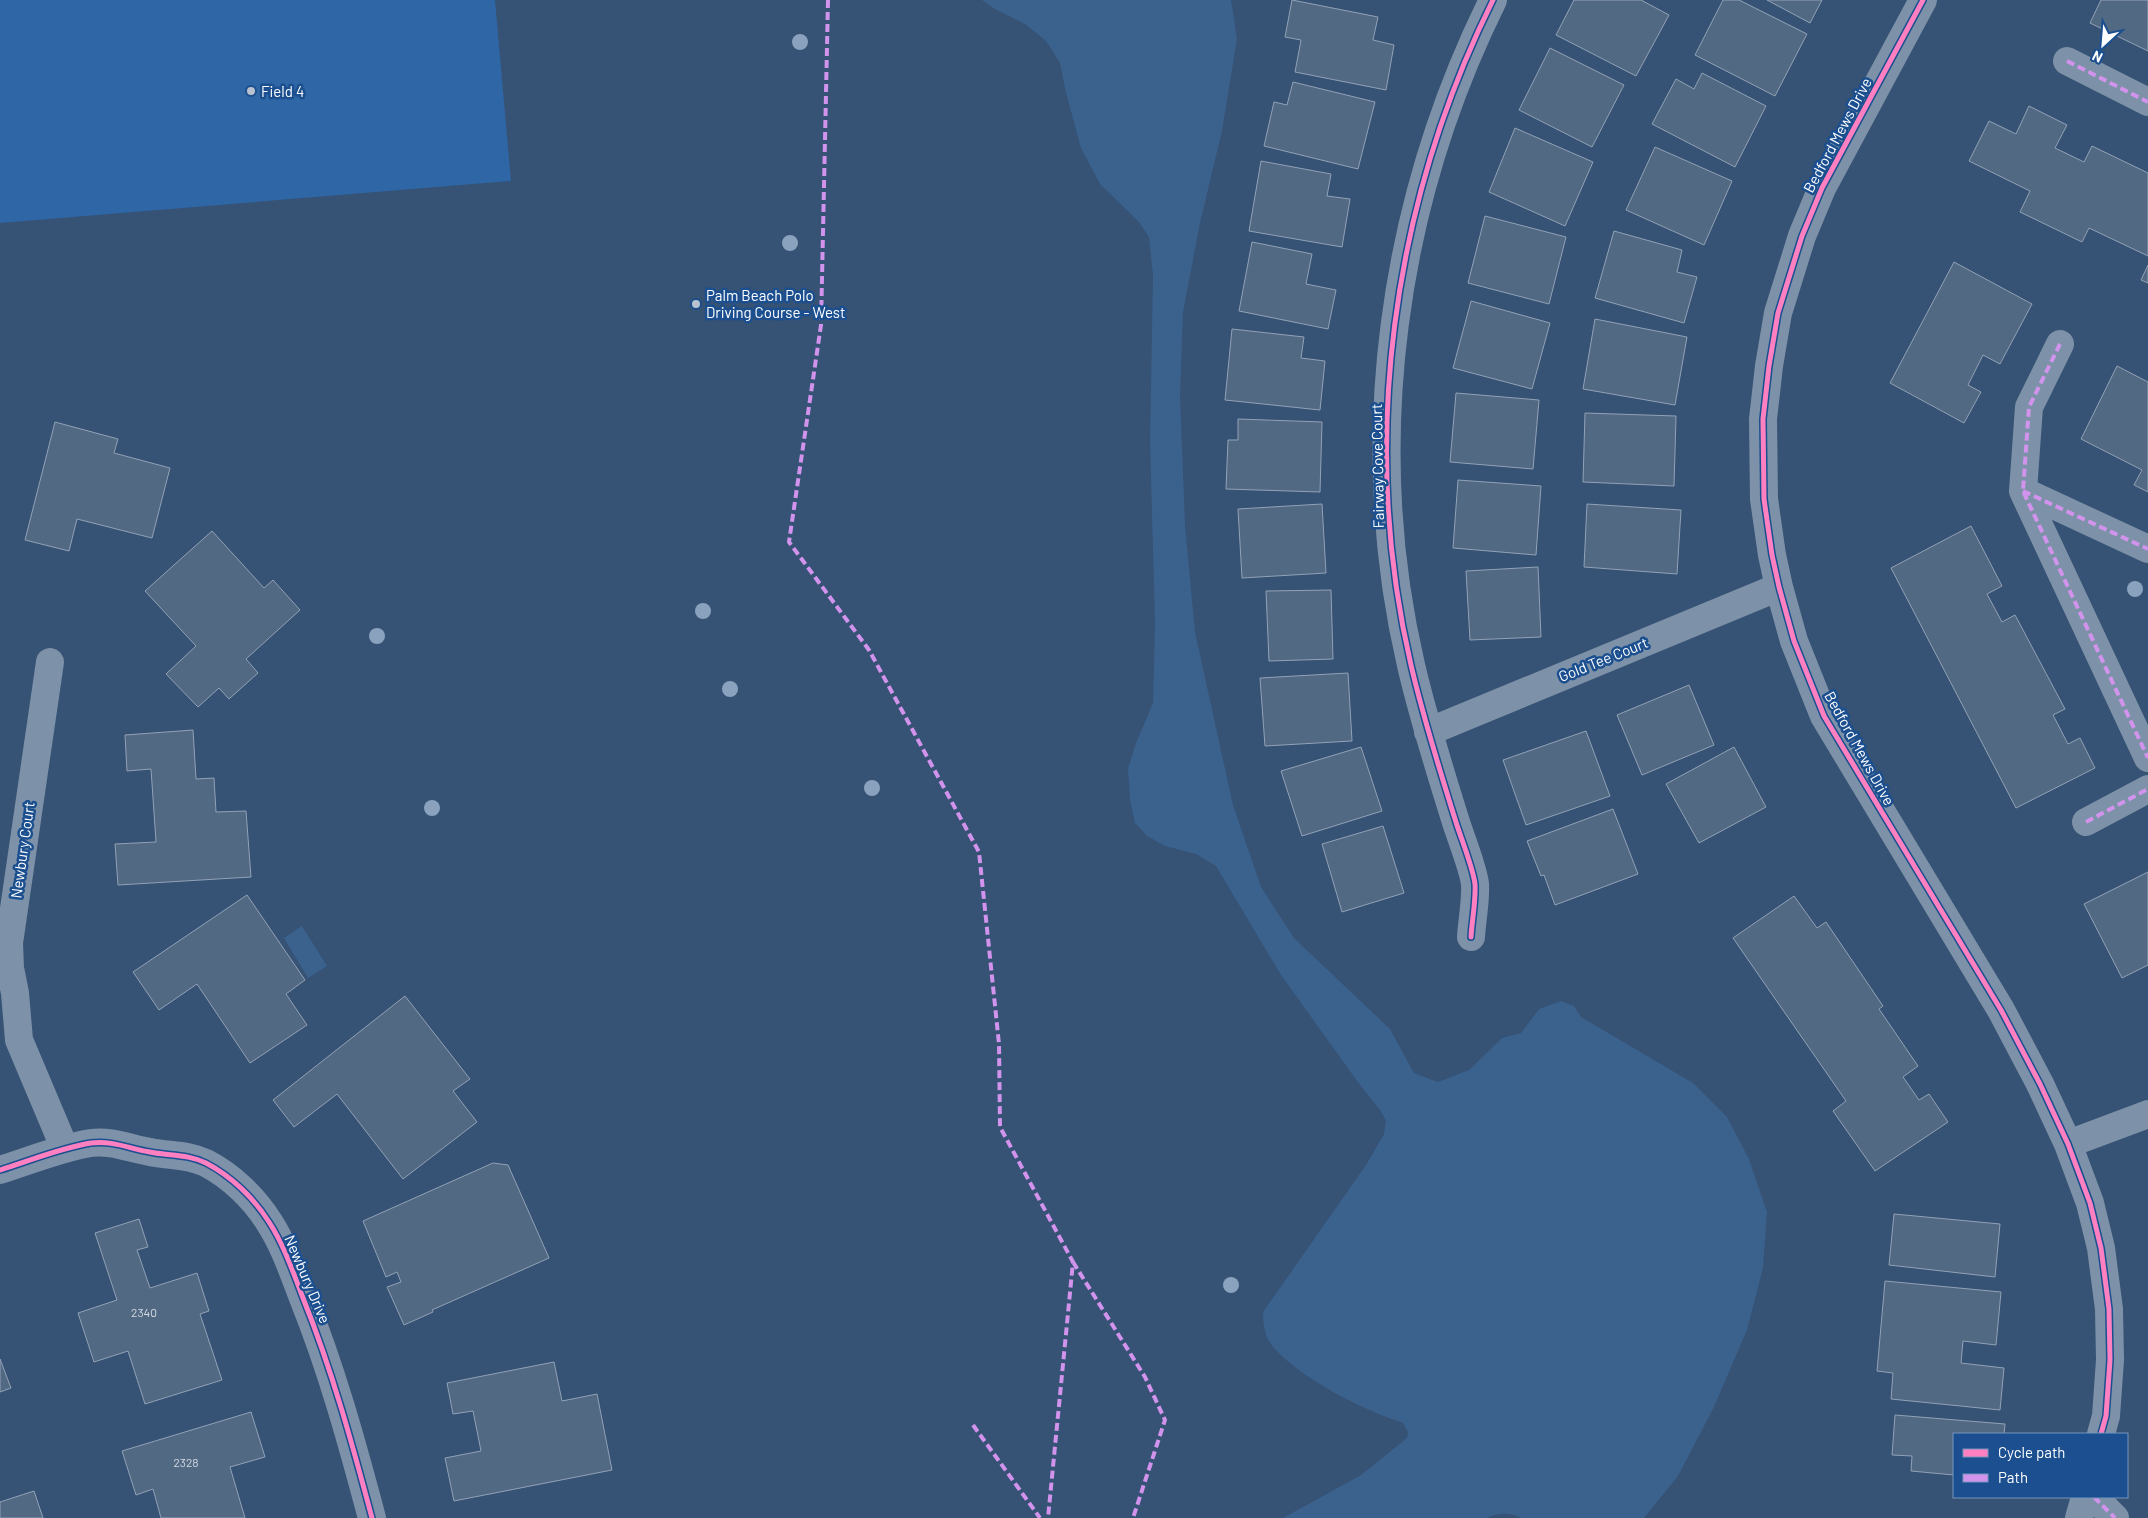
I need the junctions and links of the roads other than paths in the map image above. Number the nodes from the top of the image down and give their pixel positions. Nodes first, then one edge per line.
1 (1494, 0) edge
2 (1923, 0) edge
3 (2067, 61) dead end
4 (2148, 102) edge
5 (2060, 344) dead end
6 (2023, 490) junction
7 (2148, 549) edge
8 (1778, 587) junction
9 (50, 662) dead end
10 (1428, 732) junction
11 (2148, 758) edge
12 (2148, 789) edge
13 (2086, 822) dead end
14 (1471, 937) dead end
15 (2148, 1114) edge
16 (2068, 1144) junction
17 (65, 1149) junction
18 (0, 1170) edge
19 (2101, 1433) edge
20 (2085, 1498) edge
21 (2095, 1498) edge
22 (372, 1518) edge
23 (2080, 1518) edge
24 (2115, 1518) edge

1 - 10 street, Fairway Cove Court
2 - 8 street, Bedford Mews Drive
3 - 4 street
5 - 6 street
6 - 7 street
6 - 11 street
8 - 10 street, Gold Tee Court
8 - 16 street, Bedford Mews Drive
9 - 17 street, Newbury Court
10 - 14 street, Fairway Cove Court
12 - 13 street
15 - 16 street
16 - 19 street, Bedford Mews Drive
17 - 18 street, Newbury Drive
17 - 22 street, Newbury Drive
20 - 23 street
21 - 24 street

